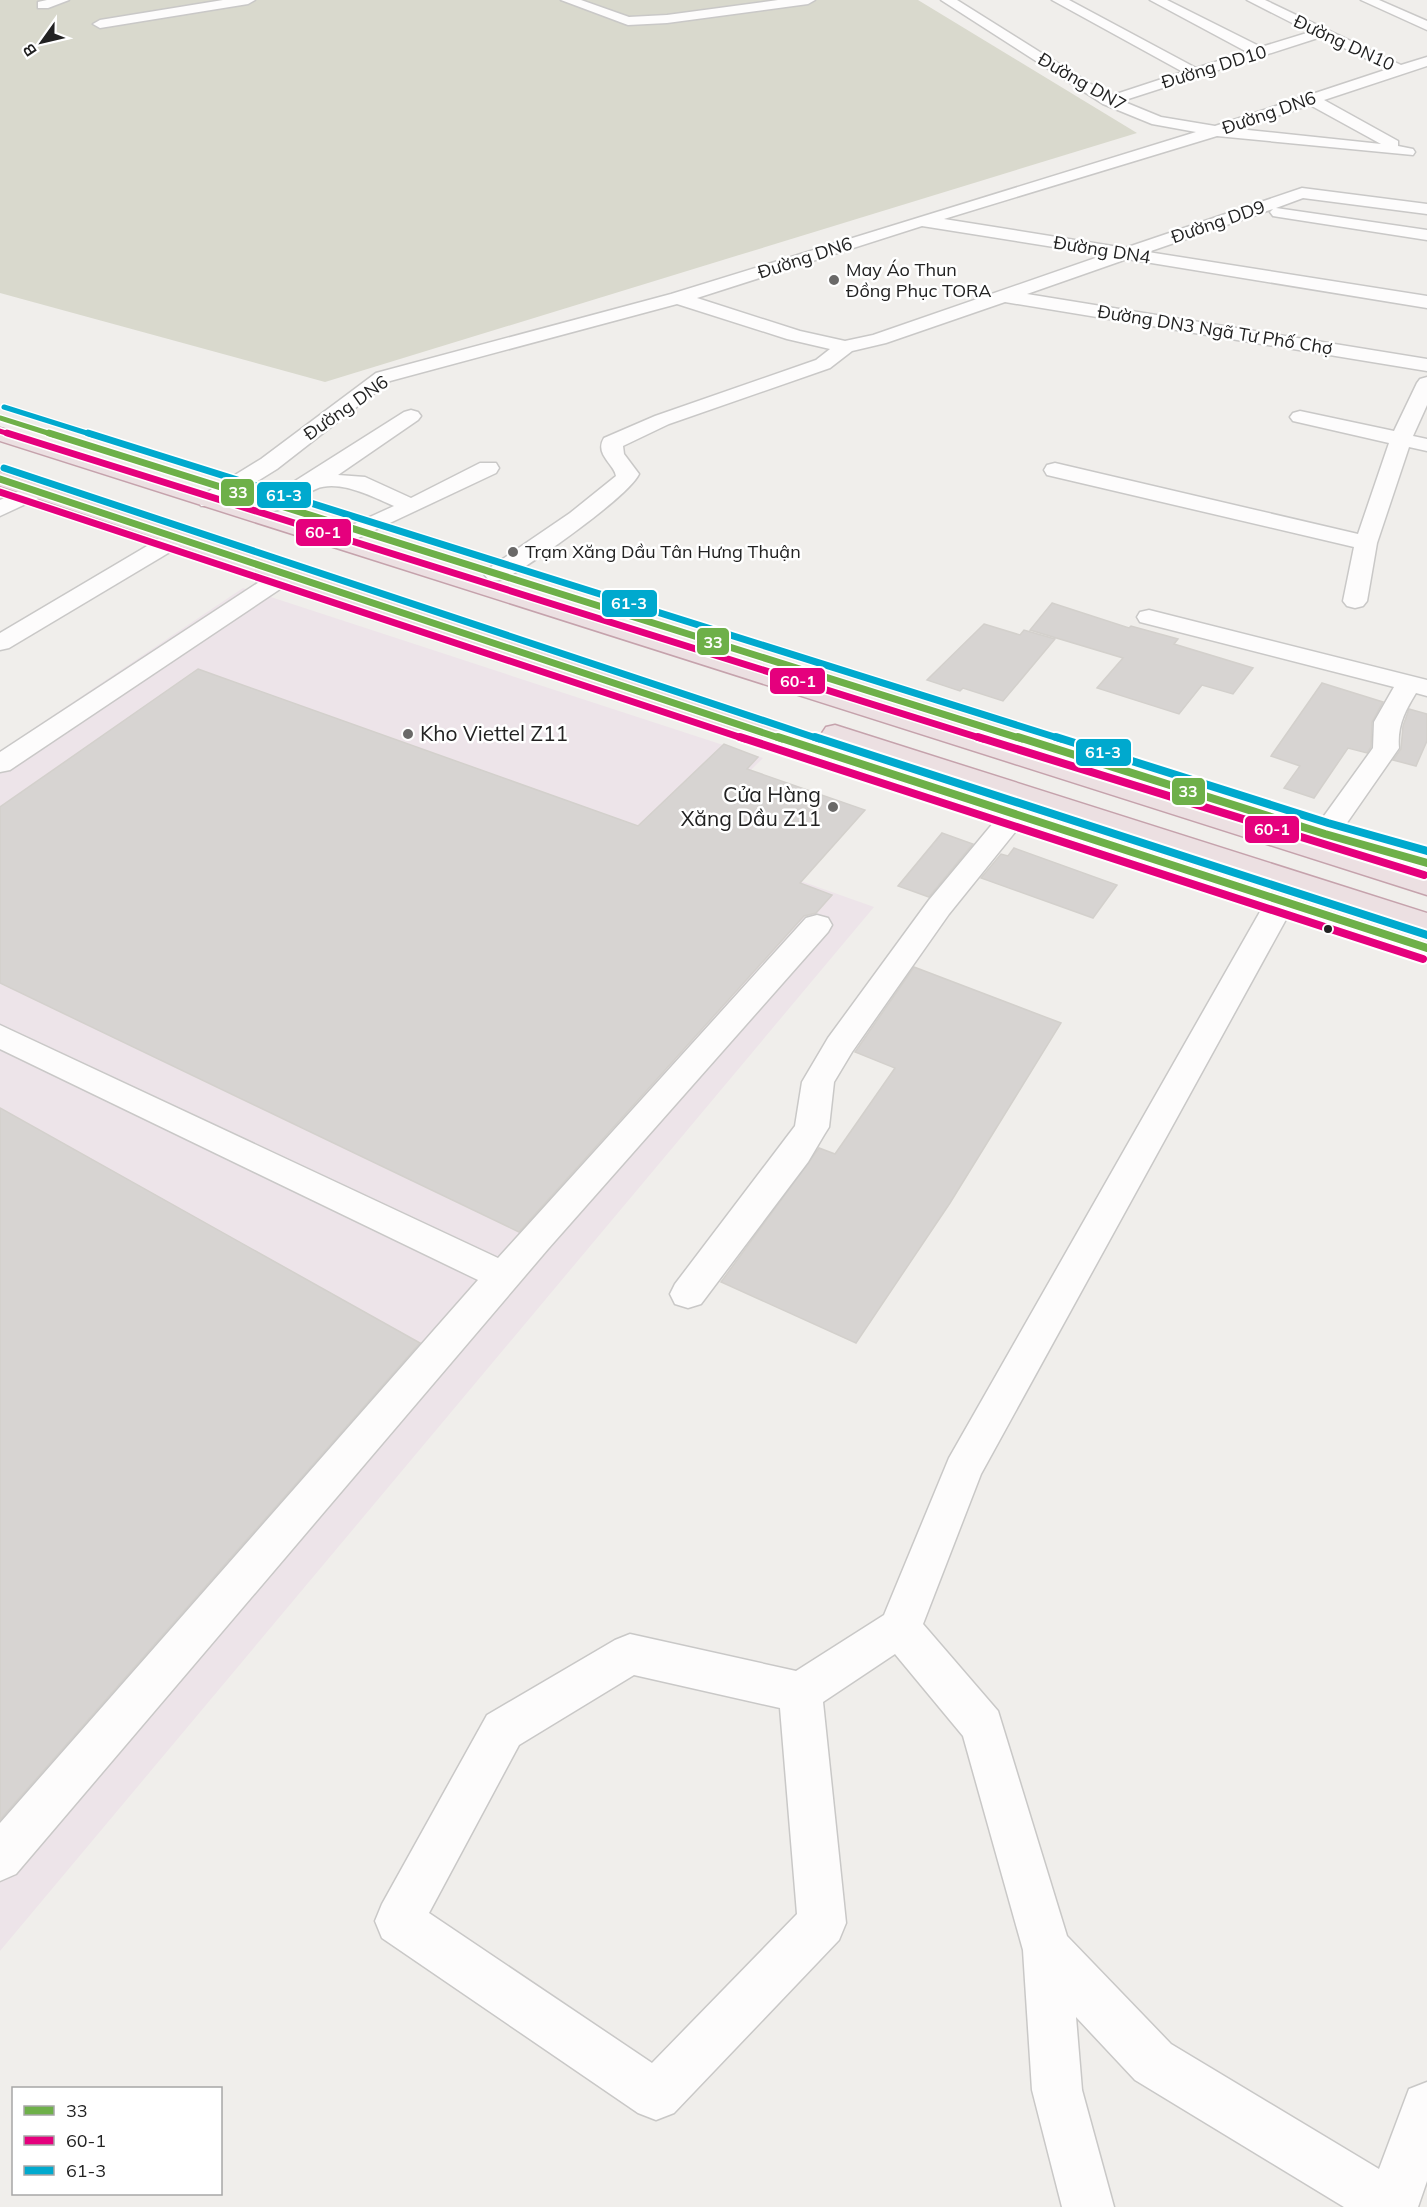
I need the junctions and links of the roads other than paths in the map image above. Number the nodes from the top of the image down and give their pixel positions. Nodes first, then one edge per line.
1 (62, 0) edge
2 (141, 0) edge
3 (248, 0) edge
4 (568, 0) edge
5 (808, 0) edge
6 (948, 0) edge
7 (1059, 0) edge
8 (1157, 0) edge
9 (1254, 0) edge
10 (1368, 0) edge
11 (43, 6) dead end
12 (171, 14) junction
13 (100, 24) dead end
14 (1427, 26) edge
15 (1320, 33) junction
16 (1261, 53) junction
17 (1427, 61) edge
18 (1401, 69) junction
19 (1195, 73) junction
20 (1310, 99) junction
21 (1108, 101) junction
22 (1216, 131) junction
23 (1407, 152) junction
24 (1427, 155) edge
25 (1257, 209) junction
26 (1427, 209) edge
27 (920, 221) junction
28 (1427, 235) edge
29 (1126, 253) junction
30 (1002, 296) junction
31 (678, 298) junction
32 (1427, 302) edge
33 (845, 347) junction
34 (1427, 366) edge
35 (1427, 383) edge
36 (411, 416) dead end
37 (1300, 417) dead end
38 (0, 418) edge
39 (0, 434) edge
40 (1401, 439) junction
41 (1427, 445) edge
42 (0, 462) edge
43 (488, 468) dead end
44 (1055, 470) dead end
45 (0, 479) edge
46 (314, 481) junction
47 (45, 485) junction
48 (218, 496) junction
49 (273, 505) junction
50 (412, 506) junction
51 (0, 509) edge
52 (358, 531) junction
53 (177, 538) junction
54 (1366, 543) junction
55 (288, 574) junction
56 (496, 574) junction
57 (1355, 601) dead end
58 (1149, 617) dead end
59 (0, 643) edge
60 (1418, 686) edge
61 (0, 764) edge
62 (1014, 816) junction
63 (1325, 834) junction
64 (1427, 863) edge
65 (1427, 886) edge
66 (1280, 903) junction
67 (1427, 923) edge
68 (817, 926) dead end
69 (1427, 948) edge
70 (0, 1036) edge
71 (503, 1276) junction
72 (688, 1294) dead end
73 (900, 1628) junction
74 (800, 1692) junction
75 (0, 1858) edge
76 (1047, 1950) junction
77 (1427, 2107) edge
78 (1088, 2207) edge

1 - 11 street
2 - 12 street
3 - 12 street
4 - 5 street
6 - 21 street, Đường DN7
7 - 19 street
8 - 16 street
9 - 15 street, Đường DN10
10 - 14 street
12 - 13 street
15 - 16 street, Đường DD10
15 - 18 street, Đường DN10
16 - 19 street, Đường DD10
17 - 18 street, Đường DN6
18 - 20 street, Đường DN6
19 - 21 street, Đường DD10
20 - 22 street, Đường DN6
20 - 23 street
21 - 22 street, Đường DN7
22 - 23 street, Đường DN7
22 - 27 street, Đường DN6
23 - 24 street, Đường DN7
25 - 26 street, Đường DD9
25 - 28 street
25 - 29 street, Đường DD9
27 - 29 street, Đường DN4
27 - 31 street, Đường DN6
29 - 30 street, Đường DD9
29 - 32 street, Đường DN4
30 - 33 street, Đường DD9
30 - 34 street, Đường DN3 Ngã Tư Phố Chợ
31 - 33 street
31 - 48 street, Đường DN6
33 - 56 street
35 - 40 street
36 - 46 street
37 - 40 street
38 - 48 highway
39 - 48 highway
40 - 41 street
40 - 54 street
42 - 47 highway
43 - 50 street
44 - 54 street
45 - 47 highway
46 - 49 street
46 - 50 street
47 - 51 street
47 - 53 highway
47 - 67 highway
48 - 49 highway
48 - 65 highway
49 - 52 highway
50 - 52 street
52 - 56 highway
53 - 55 highway
53 - 59 street
54 - 57 street
55 - 61 street
55 - 62 highway
56 - 63 highway
58 - 60 street
60 - 63 street
62 - 66 highway
62 - 72 street
63 - 64 highway
66 - 69 highway
66 - 73 street
68 - 71 street
70 - 71 street
71 - 75 street
73 - 74 street
73 - 76 street
74 - 74 street
76 - 77 street
76 - 78 street

